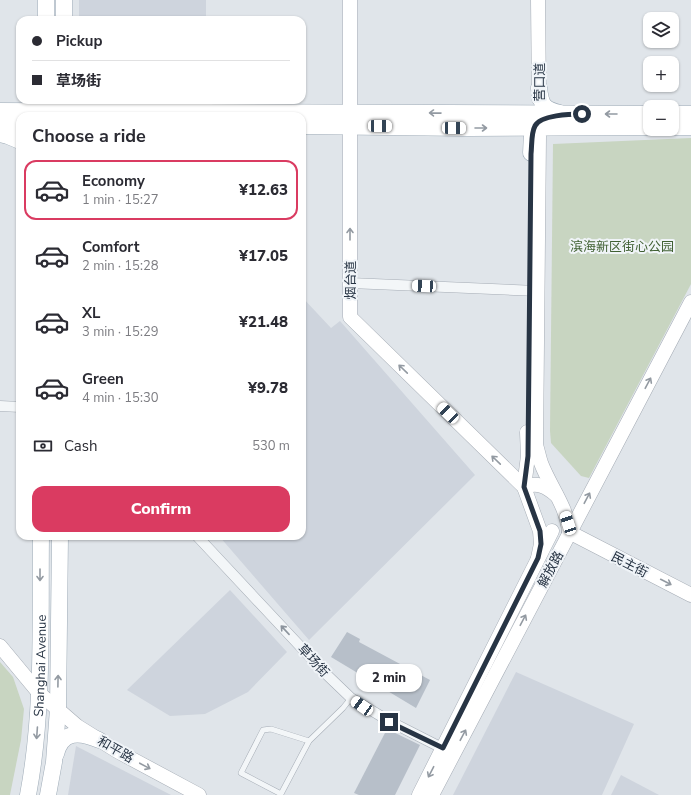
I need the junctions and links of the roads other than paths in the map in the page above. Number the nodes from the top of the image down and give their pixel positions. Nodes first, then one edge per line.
1 (46, 0) edge
2 (64, 0) edge
3 (350, 0) edge
4 (530, 0) edge
5 (538, 0) edge
6 (46, 16) edge
7 (64, 16) edge
8 (535, 88) junction
9 (58, 110) edge
10 (7, 111) edge
11 (96, 112) edge
12 (679, 114) edge
13 (691, 114) edge
14 (643, 115) edge
15 (306, 118) edge
16 (350, 119) junction
17 (501, 121) junction
18 (569, 121) junction
19 (535, 122) junction
20 (306, 125) edge
21 (0, 126) edge
22 (16, 126) edge
23 (643, 126) edge
24 (679, 127) edge
25 (691, 127) edge
26 (0, 134) edge
27 (16, 139) edge
28 (535, 154) junction
29 (350, 283) junction
30 (533, 290) junction
31 (691, 302) edge
32 (0, 406) edge
33 (16, 407) edge
34 (524, 487) junction
35 (558, 496) junction
36 (532, 507) junction
37 (552, 531) junction
38 (569, 532) junction
39 (41, 540) edge
40 (60, 540) edge
41 (201, 540) edge
42 (538, 558) junction
43 (691, 595) edge
44 (0, 646) edge
45 (39, 693) junction
46 (351, 698) junction
47 (58, 709) junction
48 (99, 740) junction
49 (309, 741) junction
50 (448, 751) junction
51 (54, 762) junction
52 (190, 793) edge
53 (281, 794) edge
54 (28, 795) edge
55 (48, 795) edge
56 (419, 795) edge
57 (432, 795) edge

1 - 6 main road
2 - 7 main road
3 - 16 street, 烟台道
4 - 8 street, 营口道
5 - 8 street, 营口道
8 - 18 main road
8 - 19 street, 营口道
9 - 10 main road
9 - 11 main road
12 - 13 main road
14 -> 18 main road
15 - 16 main road
16 - 17 main road
16 - 20 main road
29 -> 16 street, 烟台道
17 - 19 main road
17 - 28 main road
18 - 19 main road
18 - 23 main road
18 - 28 street
19 - 28 main road
21 - 22 main road
24 - 25 main road
26 - 27 main road
28 - 30 street
29 - 30 street
34 -> 29 street, 烟台道
30 - 34 street
30 - 35 street
38 -> 31 street, 解放路
32 - 33 street
34 - 35 street
34 - 36 street
35 - 38 street
36 - 37 street
36 - 42 street
37 - 38 street
37 - 42 street, 解放路
38 -> 43 street, 民主街
50 -> 38 street, 解放路
39 -> 45 main road, Shanghai Avenue
47 -> 40 main road, Shanghai Avenue
46 -> 41 street, 草场街
42 - 50 street, 解放路
44 - 45 street, 和平路
45 - 47 street, 和平路
45 -> 54 main road, Shanghai Avenue
46 - 49 lane
46 - 50 street, 草场街
47 - 48 street, 和平路
47 - 51 main road, Shanghai Avenue
48 - 51 main road
48 -> 52 street, 和平路
49 - 53 lane
49 - 53 lane
50 -> 56 street, 解放路
50 - 57 street, 解放路
51 - 55 main road, Shanghai Avenue

